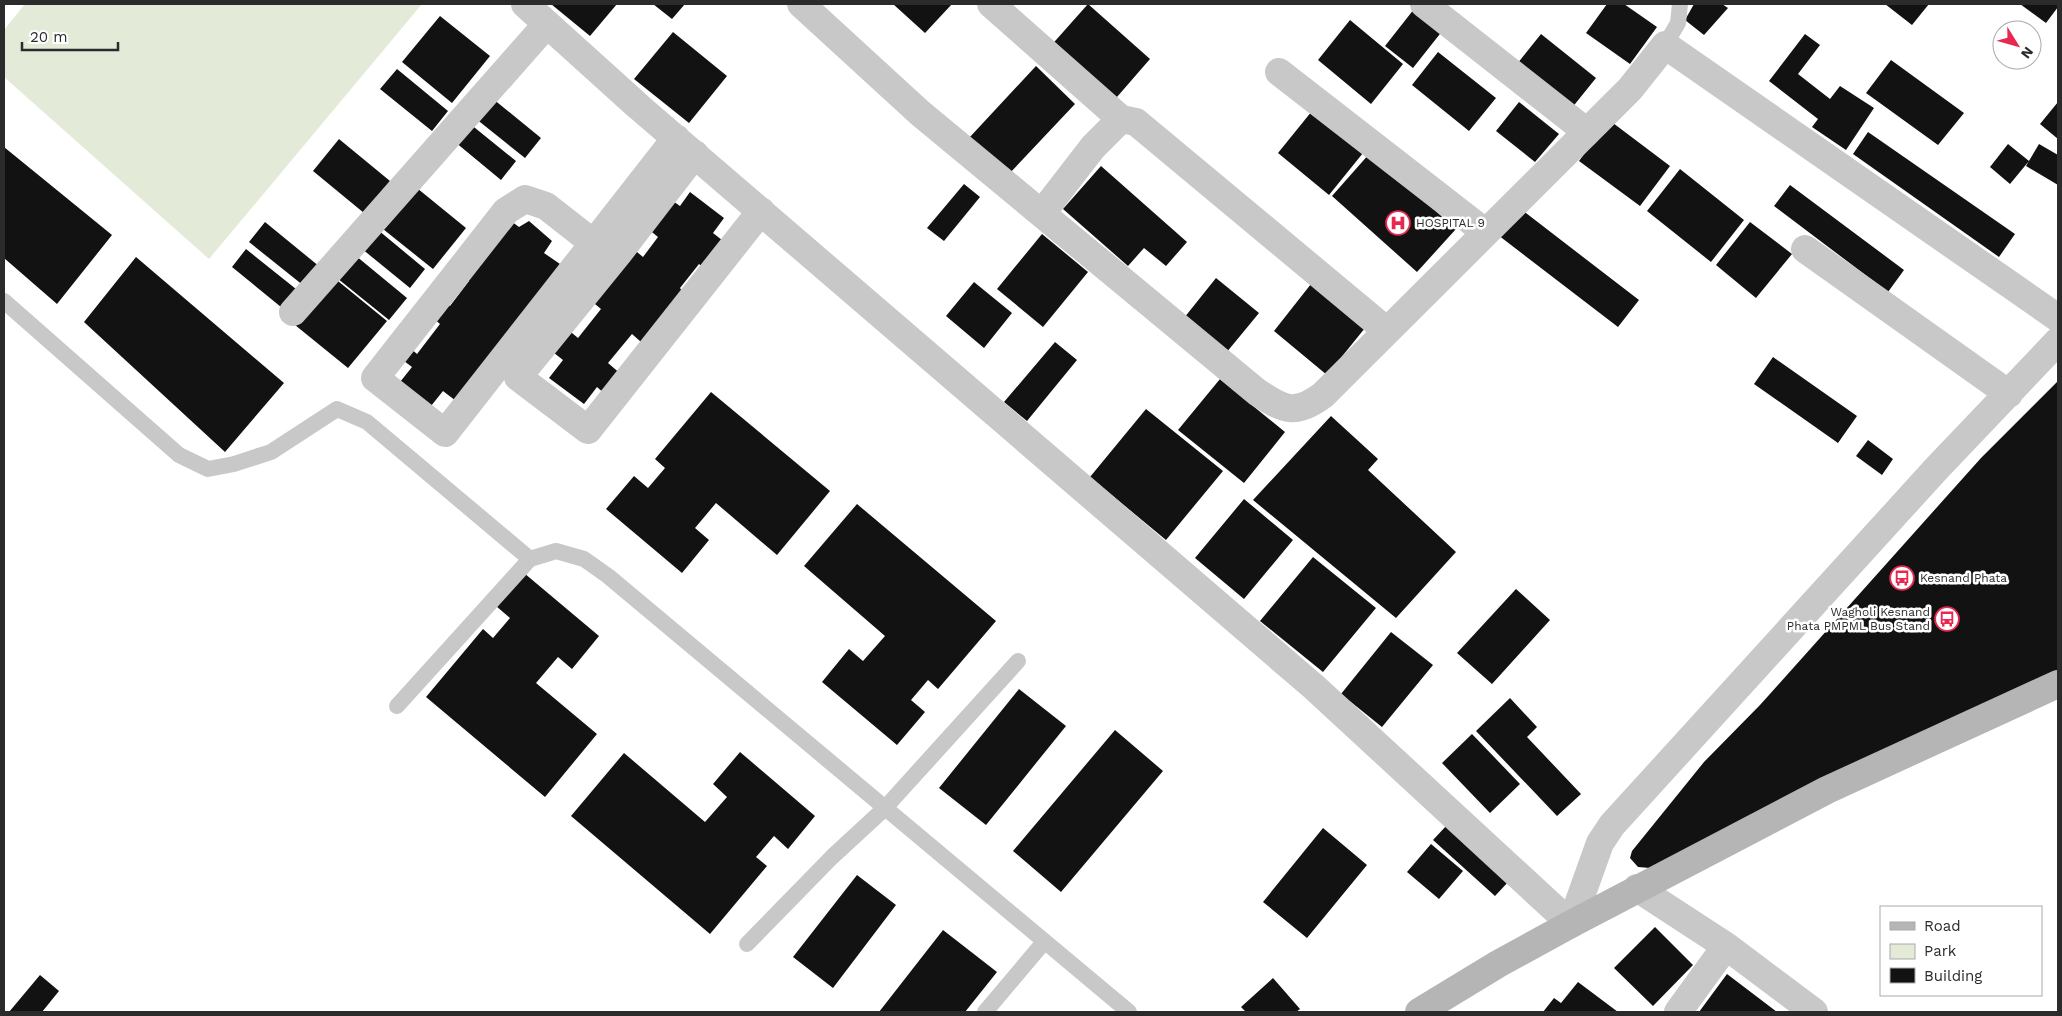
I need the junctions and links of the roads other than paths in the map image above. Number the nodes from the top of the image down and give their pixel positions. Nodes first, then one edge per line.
1 (525, 4) edge
2 (801, 4) edge
3 (991, 4) edge
4 (1424, 4) edge
5 (1680, 4) edge
6 (546, 24) junction
7 (1666, 45) junction
8 (1279, 72) dead end
9 (1121, 119) junction
10 (1588, 132) junction
11 (685, 146) junction
12 (761, 211) junction
13 (1042, 213) junction
14 (1485, 232) junction
15 (592, 242) junction
16 (1805, 249) dead end
17 (4, 301) edge
18 (293, 312) dead end
19 (2058, 318) edge
20 (1387, 332) junction
21 (2058, 341) edge
22 (2008, 394) junction
23 (530, 559) junction
24 (1018, 661) dead end
25 (2058, 684) edge
26 (398, 706) dead end
27 (884, 809) junction
28 (1638, 888) junction
29 (1571, 924) junction
30 (1044, 942) junction
31 (747, 944) dead end
32 (1726, 946) junction
33 (985, 1012) edge
34 (1129, 1012) edge
35 (1419, 1012) edge
36 (1678, 1012) edge
37 (1814, 1012) edge

1 - 6 street
2 - 13 street
3 - 9 street
4 - 10 street
5 - 7 lane
6 - 11 street
6 - 18 street
7 - 10 street
7 - 19 street
8 - 14 street
9 - 13 street
9 - 20 street
10 - 14 street
11 - 12 street
11 - 12 street
11 - 15 street
12 - 29 street
13 - 20 street
14 - 20 street
15 - 15 street
16 - 22 street
17 - 23 lane
21 - 22 street
22 - 29 street
23 - 26 lane
23 - 27 lane
24 - 27 lane
25 - 28 main road
27 - 30 lane
27 - 31 lane
28 - 29 main road
28 - 32 street
29 - 35 main road
30 - 33 lane
30 - 34 lane
32 - 36 street
32 - 37 street

